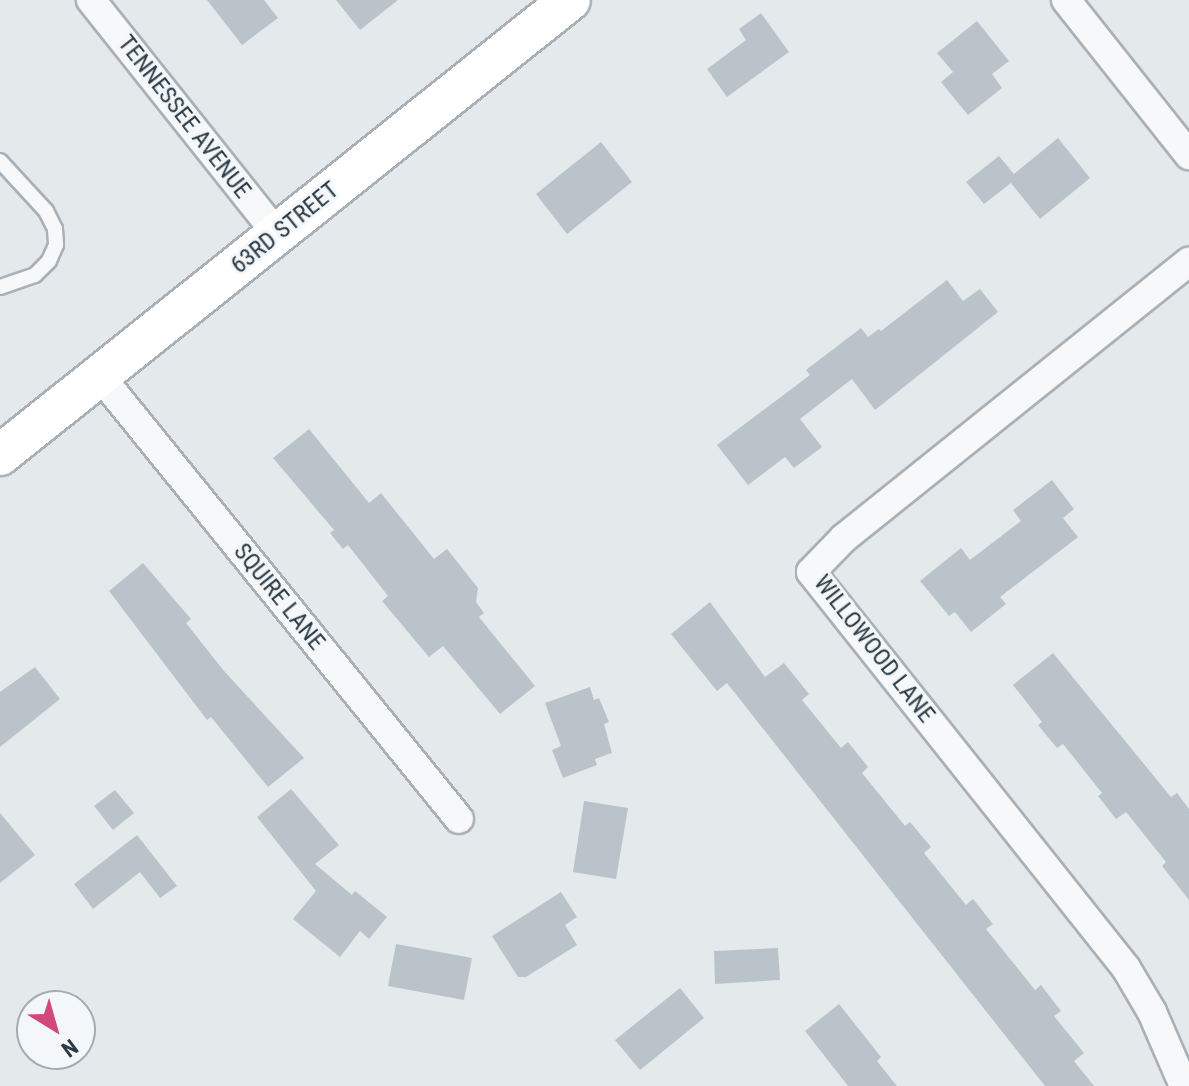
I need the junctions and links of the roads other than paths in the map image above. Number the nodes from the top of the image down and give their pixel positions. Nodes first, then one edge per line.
1 (91, 0) edge
2 (570, 0) edge
3 (1066, 0) edge
4 (1189, 155) edge
5 (0, 161) edge
6 (277, 234) junction
7 (1189, 262) edge
8 (0, 287) edge
9 (100, 376) junction
10 (0, 455) edge
11 (459, 819) dead end
12 (1184, 1086) edge

1 - 6 street, TENNESSEE AVENUE
2 - 6 main road, 63RD STREET
3 - 4 street
5 - 8 lane
6 - 9 main road, 63RD STREET
7 - 12 street, WILLOWOOD LANE
9 - 10 main road, 63RD STREET
9 - 11 street, SQUIRE LANE

